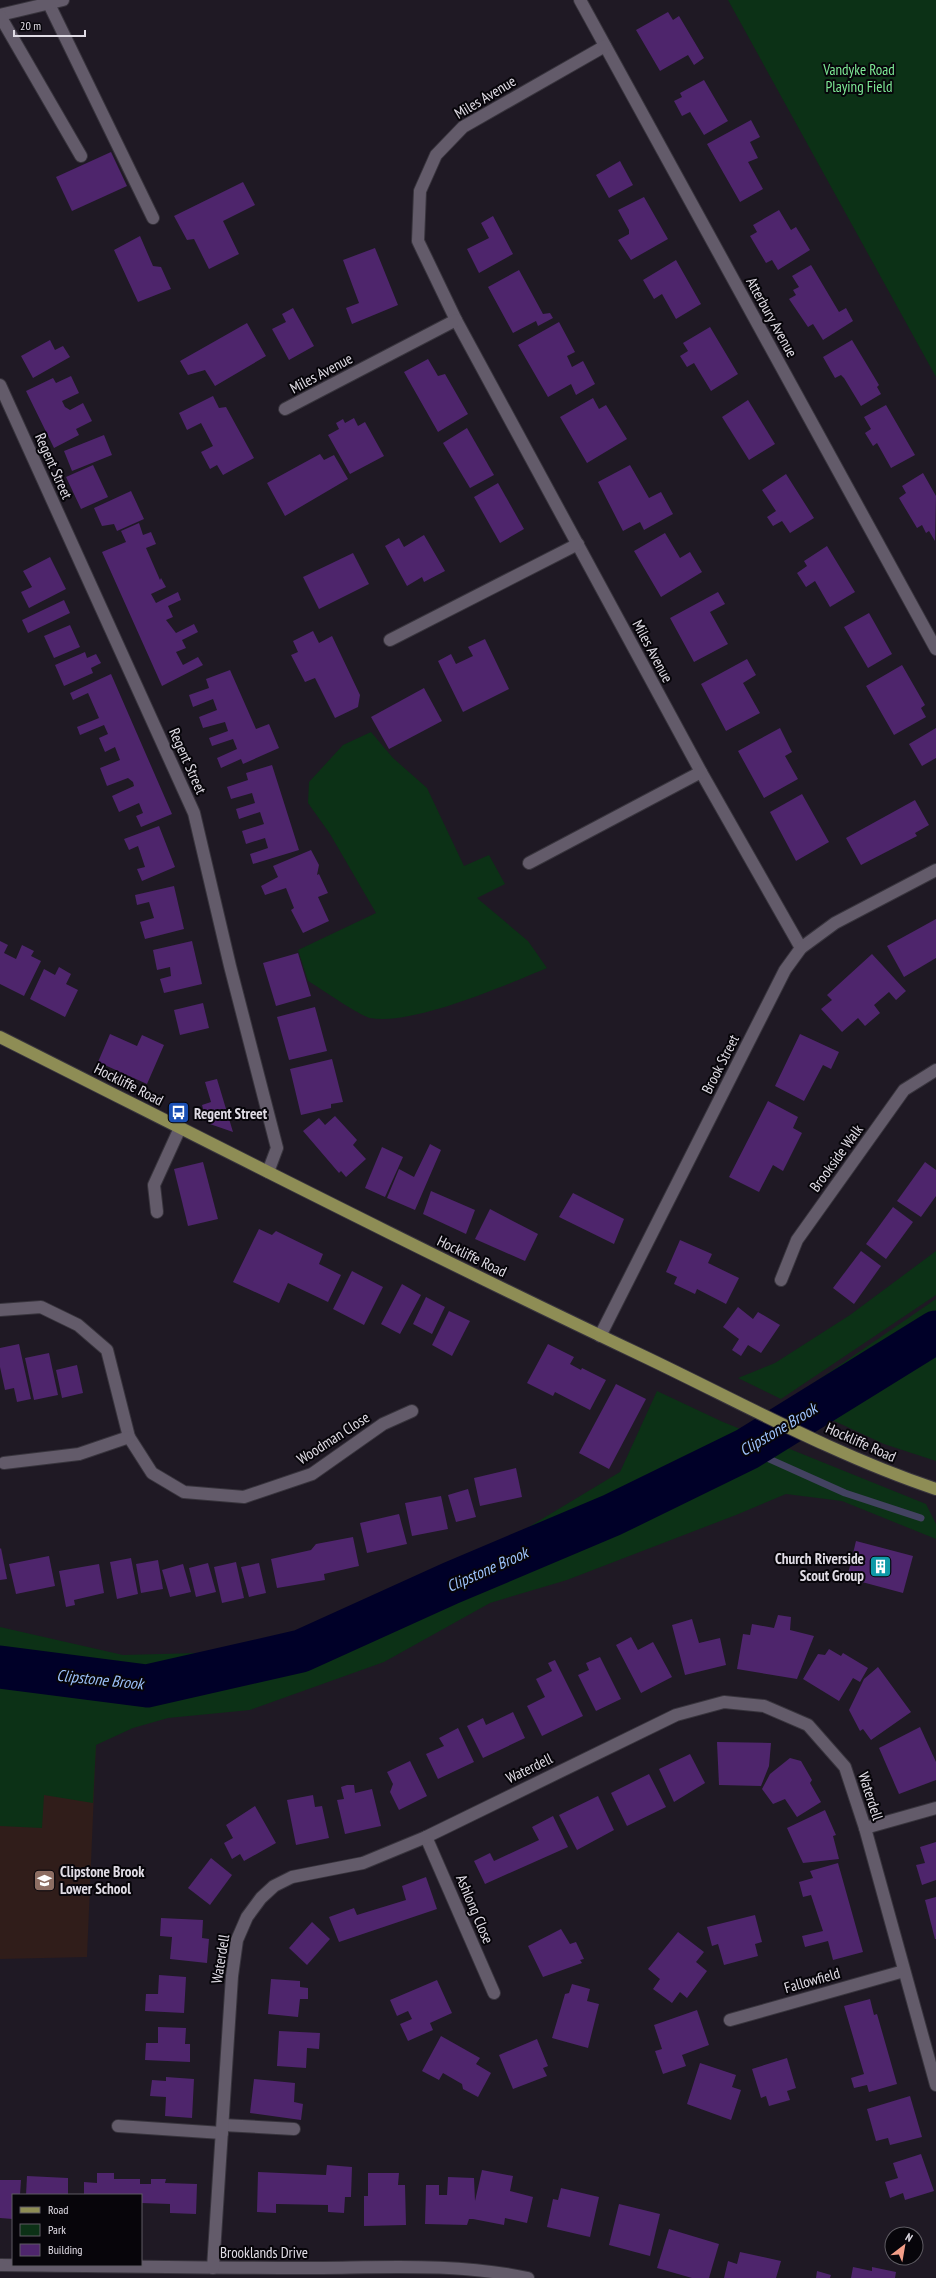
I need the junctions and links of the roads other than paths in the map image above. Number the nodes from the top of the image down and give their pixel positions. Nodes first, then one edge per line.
1 (63, 0) edge
2 (580, 0) edge
3 (49, 4) junction
4 (0, 16) edge
5 (605, 46) junction
6 (81, 156) dead end
7 (153, 218) dead end
8 (456, 320) junction
9 (0, 385) edge
10 (285, 409) dead end
11 (578, 544) junction
12 (390, 640) dead end
13 (936, 650) edge
14 (701, 772) junction
15 (529, 863) dead end
16 (936, 870) edge
17 (801, 948) junction
18 (0, 1037) edge
19 (936, 1070) edge
20 (180, 1128) junction
21 (268, 1172) junction
22 (157, 1212) dead end
23 (781, 1280) dead end
24 (0, 1310) edge
25 (600, 1336) junction
26 (412, 1411) dead end
27 (129, 1437) junction
28 (4, 1463) dead end
29 (936, 1489) edge
30 (936, 1808) edge
31 (865, 1828) junction
32 (426, 1837) junction
33 (904, 1971) junction
34 (494, 1994) dead end
35 (730, 2020) dead end
36 (936, 2085) edge
37 (118, 2126) dead end
38 (222, 2128) junction
39 (294, 2129) dead end
40 (0, 2265) edge
41 (12, 2265) edge
42 (26, 2266) edge
43 (213, 2268) junction
44 (181, 2272) edge
45 (504, 2276) edge
46 (528, 2278) edge

1 - 3 street
2 - 5 street, Atterbury Avenue
3 - 4 street
3 - 7 street
4 - 6 street
5 - 8 street, Miles Avenue
5 - 13 street, Atterbury Avenue
8 - 10 street, Miles Avenue
8 - 11 street, Miles Avenue
9 - 21 street, Regent Street
11 - 12 street
11 - 14 street, Miles Avenue
14 - 15 street
14 - 17 street, Miles Avenue
16 - 17 street, Brook Street
17 - 25 street, Brook Street
18 - 20 main road, Hockliffe Road
19 - 23 street, Brookside Walk
20 - 21 main road, Hockliffe Road
20 - 22 street
21 - 25 main road, Hockliffe Road
24 - 27 street, Woodman Close
25 - 29 main road, Hockliffe Road
26 - 27 street, Woodman Close
27 - 28 street
30 - 31 street
31 - 32 street, Waterdell
31 - 33 street, Waterdell
32 - 34 street, Ashlong Close
32 - 38 street, Waterdell
33 - 35 street, Fallowfield
33 - 36 street, Waterdell
37 - 38 street
38 - 39 street
38 - 43 street, Waterdell
40 - 41 street, Brooklands Drive
42 - 44 street, Brooklands Drive
43 - 44 street, Brooklands Drive
43 - 45 street, Brooklands Drive
45 - 46 street, Brooklands Drive

